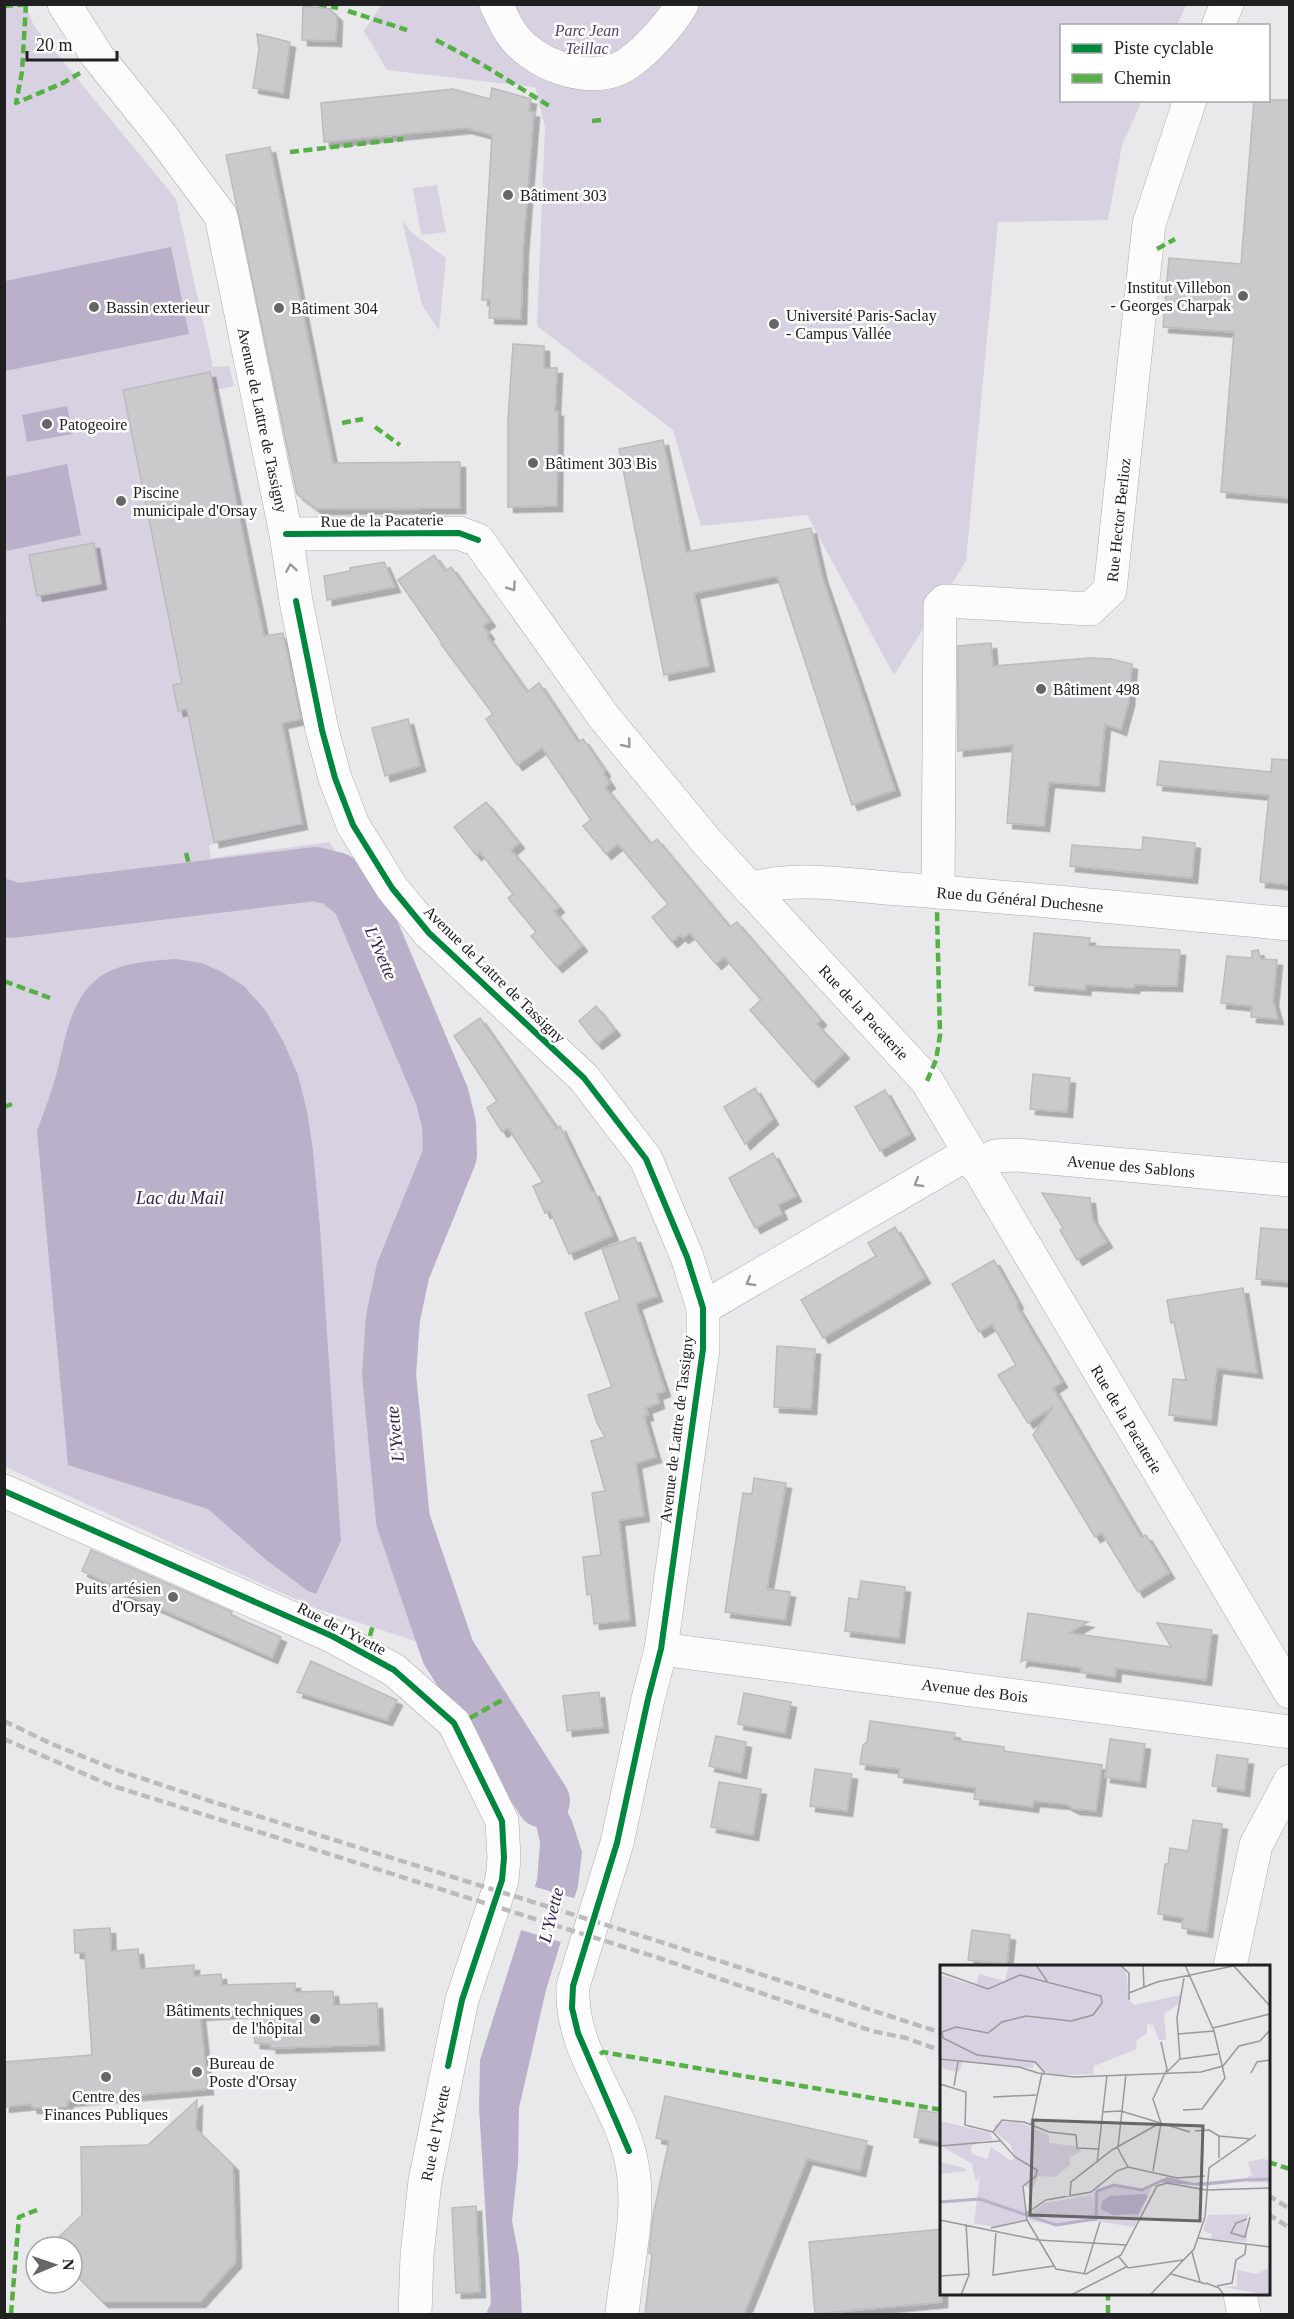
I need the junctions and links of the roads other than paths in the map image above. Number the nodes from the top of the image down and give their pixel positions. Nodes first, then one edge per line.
1 (64, 4) edge
2 (496, 4) edge
3 (682, 4) edge
4 (1227, 4) edge
5 (1219, 24) edge
6 (1189, 102) edge
7 (286, 534) junction
8 (750, 889) junction
9 (938, 892) junction
10 (1290, 924) edge
11 (972, 1160) junction
12 (1290, 1180) edge
13 (703, 1308) junction
14 (4, 1491) edge
15 (661, 1649) junction
16 (1290, 1692) edge
17 (1290, 1732) edge
18 (1290, 1781) edge
19 (1230, 1965) edge
20 (1240, 2295) edge
21 (415, 2314) edge
22 (622, 2314) edge
23 (1244, 2314) edge

1 - 7 street, Avenue de Lattre de Tassigny
2 - 3 street
4 - 5 street
6 - 9 street, Rue Hector Berlioz
7 -> 8 street, Rue de la Pacaterie
13 -> 7 street, Avenue de Lattre de Tassigny
8 - 9 street, Rue du Général Duchesne
8 - 11 street, Rue de la Pacaterie
9 - 10 street, Rue du Général Duchesne
11 - 12 street, Avenue des Sablons
11 -> 13 street, Avenue des Sablons
11 - 16 street, Rue de la Pacaterie
13 - 15 street, Avenue de Lattre de Tassigny
14 - 21 street, Rue de l'Yvette
15 - 17 street, Avenue des Bois
15 - 22 street, Avenue de Lattre de Tassigny
18 - 19 street
20 - 23 street

